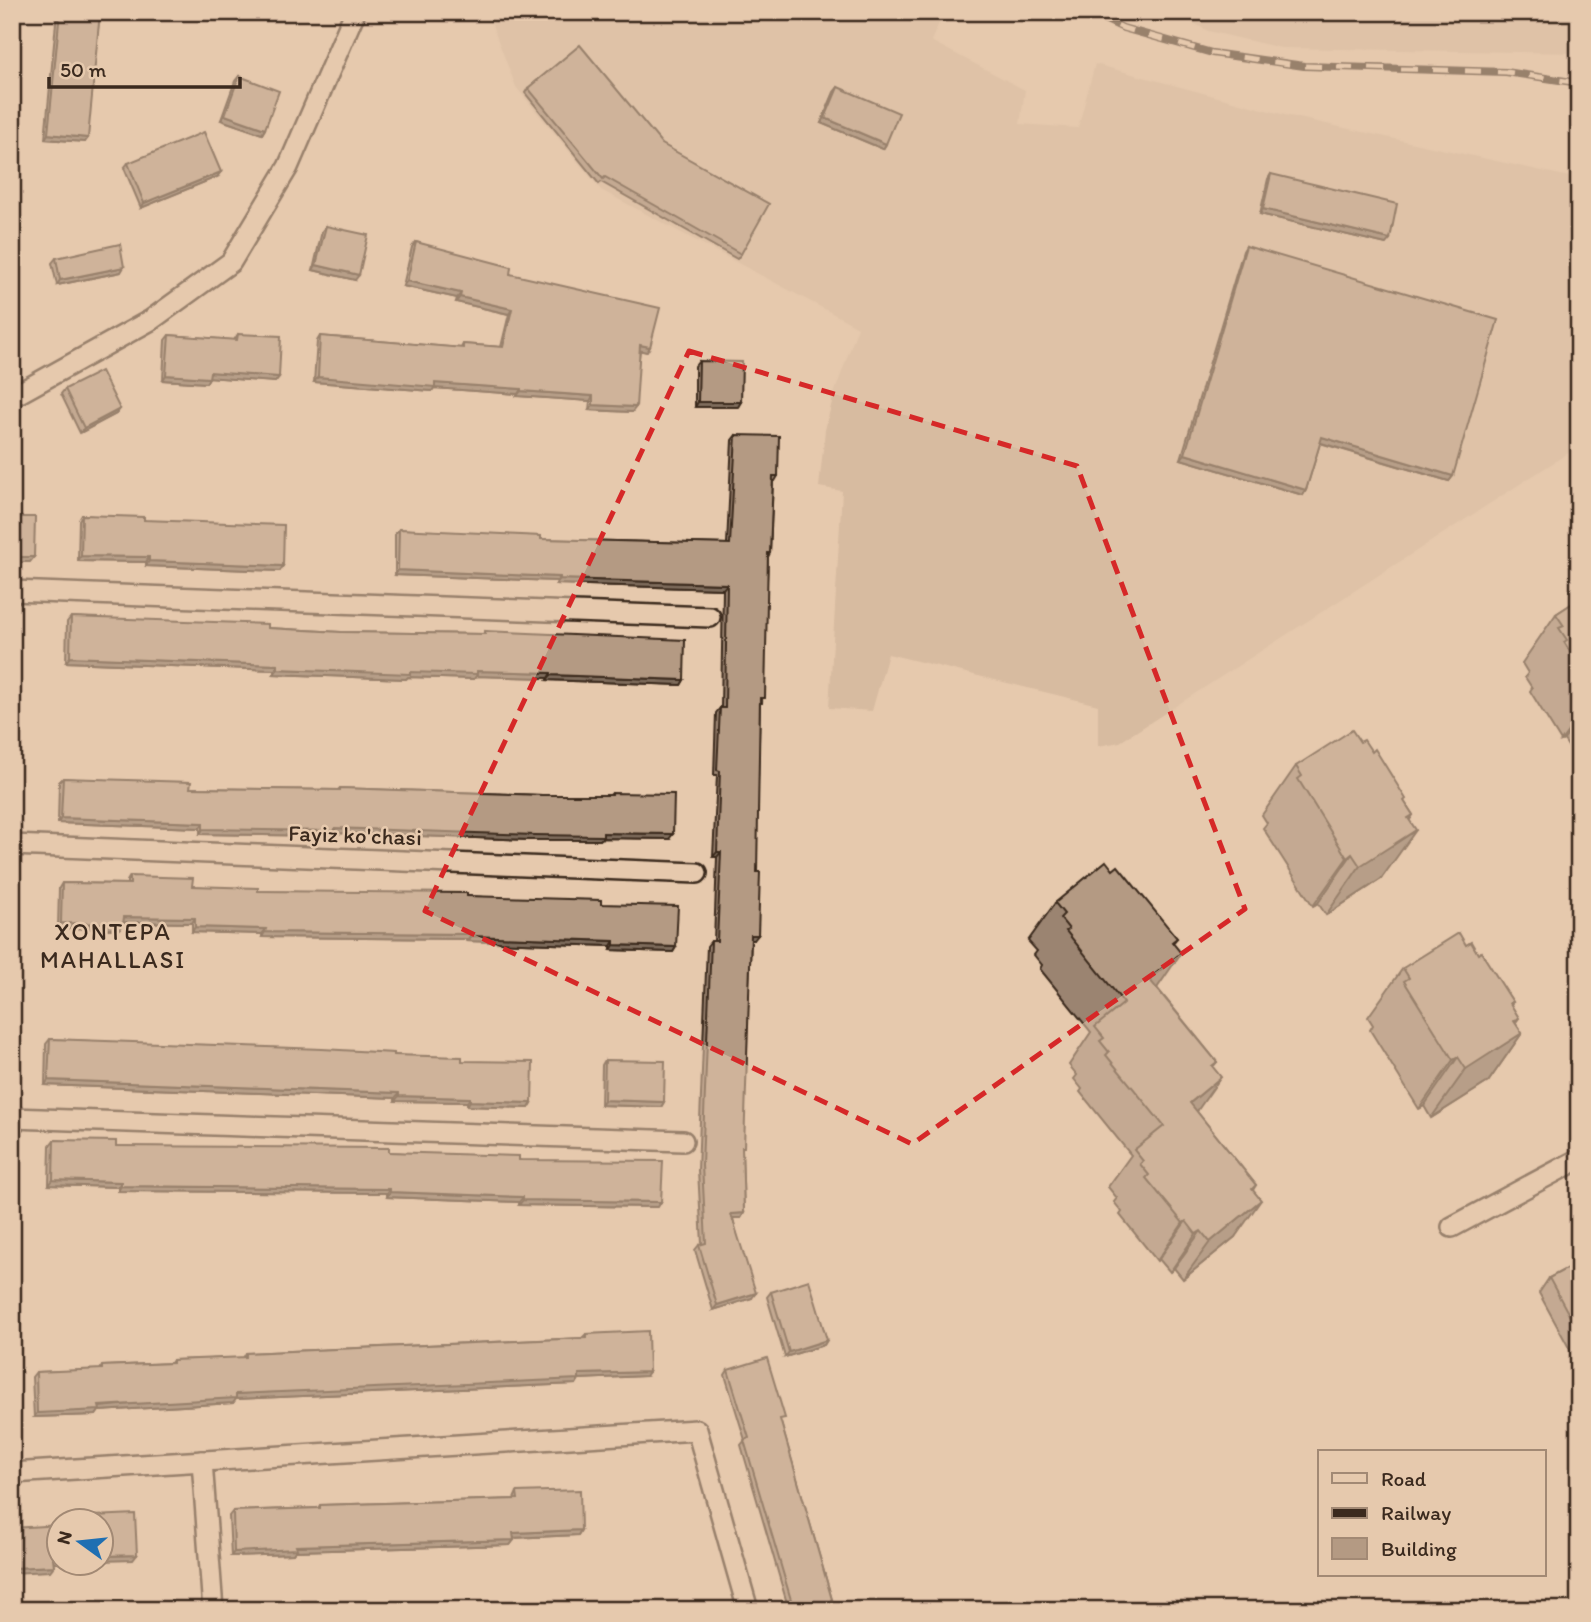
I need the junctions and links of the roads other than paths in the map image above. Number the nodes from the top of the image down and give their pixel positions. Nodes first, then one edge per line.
1 (355, 12) edge
2 (12, 397) edge
3 (12, 591) edge
4 (710, 617) dead end
5 (12, 845) edge
6 (697, 873) dead end
7 (12, 1118) edge
8 (684, 1140) dead end
9 (1579, 1159) edge
10 (1452, 1227) dead end
11 (202, 1461) junction
12 (12, 1473) edge
13 (213, 1610) edge
14 (748, 1610) edge

1 - 2 street
3 - 4 street
5 - 6 street, Fayiz ko'chasi
7 - 8 street
9 - 10 street
11 - 12 street
11 - 13 street
11 - 14 street

